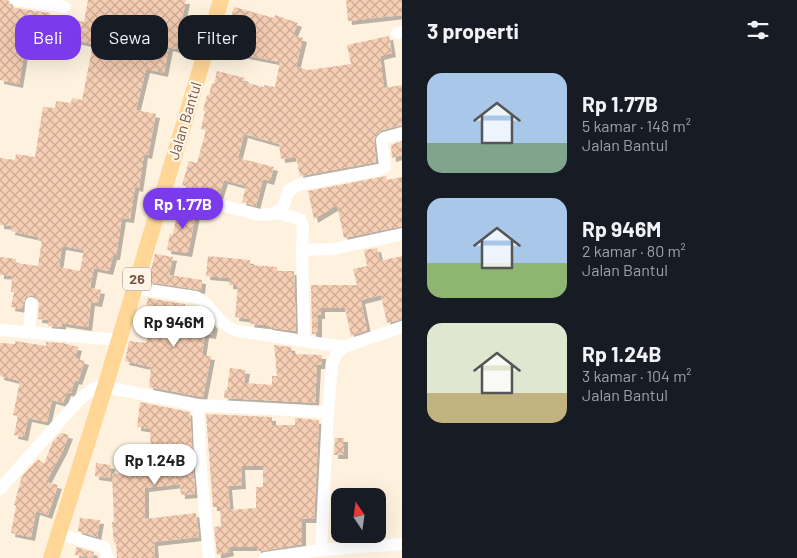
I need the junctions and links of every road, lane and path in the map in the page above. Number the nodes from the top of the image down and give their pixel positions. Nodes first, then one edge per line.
1 (16, 0) edge
2 (221, 0) edge
3 (48, 2) edge
4 (64, 8) dead end
5 (402, 133) edge
6 (164, 192) junction
7 (277, 212) junction
8 (402, 234) edge
9 (302, 250) junction
10 (135, 288) junction
11 (31, 302) dead end
12 (402, 328) edge
13 (0, 330) edge
14 (29, 332) junction
15 (119, 340) junction
16 (304, 340) junction
17 (344, 347) junction
18 (105, 387) junction
19 (198, 405) junction
20 (328, 412) junction
21 (0, 490) edge
22 (59, 534) junction
23 (402, 544) edge
24 (321, 550) junction
25 (51, 558) edge
26 (108, 558) edge
27 (209, 558) edge
28 (266, 558) edge

1 - 3 street
2 - 6 main road, Jalan Bantul / 26
3 - 4 street
5 - 7 street
6 - 7 street
6 - 10 main road, Jalan Bantul / 26
7 - 9 street
8 - 9 street
9 - 16 street
10 - 15 main road, Jalan Bantul / 26
10 - 16 street
11 - 14 street
12 - 17 street
13 - 14 street
14 - 15 street
15 - 18 main road, Jalan Bantul / 26
16 - 17 street
17 - 20 street
18 - 19 street
18 - 21 street
18 - 22 main road, Jalan Bantul / 26
19 - 20 street
19 - 27 street
20 - 24 street
22 - 25 main road, Jalan Bantul / 26
22 - 26 street
23 - 24 street
24 - 28 street

